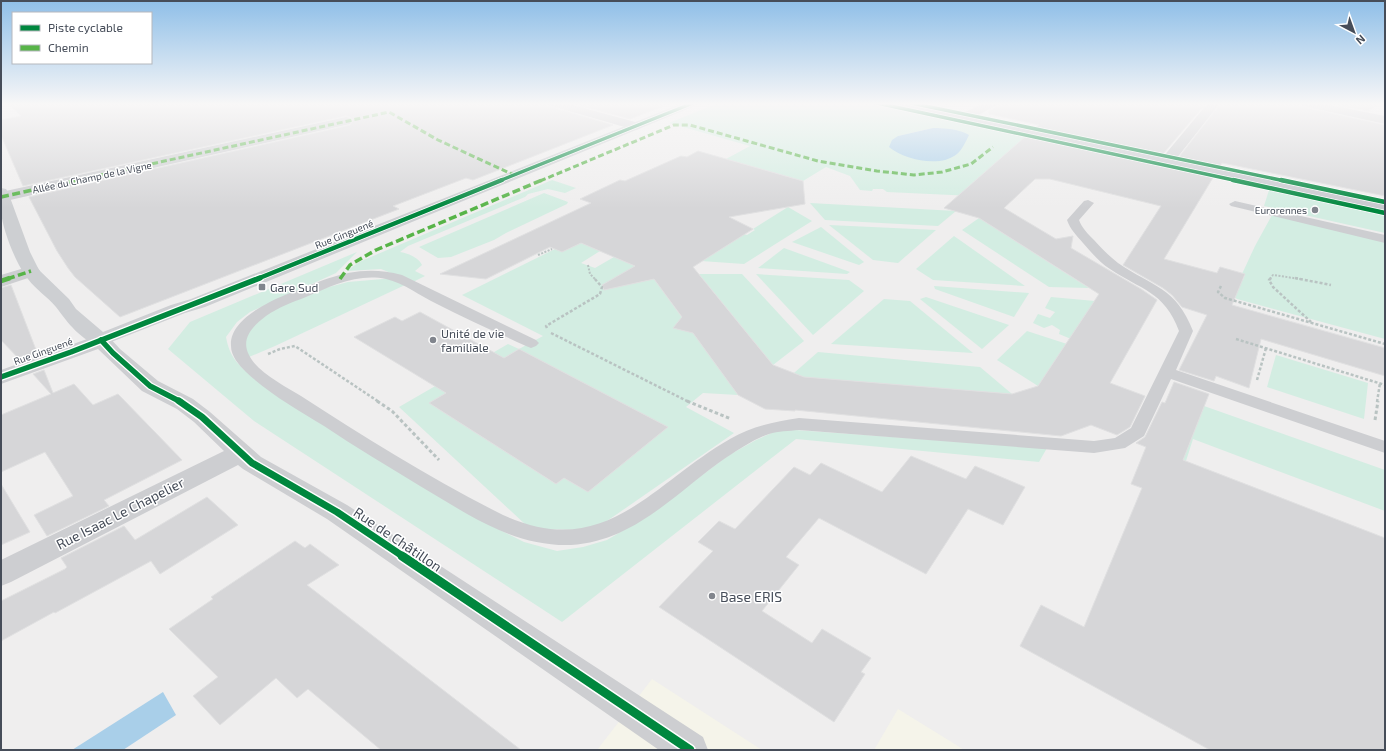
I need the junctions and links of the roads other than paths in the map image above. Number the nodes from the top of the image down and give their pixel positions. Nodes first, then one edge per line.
1 (268, 138) edge
2 (605, 138) edge
3 (1064, 138) edge
4 (1186, 138) edge
5 (1168, 160) junction
6 (2, 196) edge
7 (1088, 203) dead end
8 (1235, 204) dead end
9 (1385, 206) edge
10 (1385, 239) edge
11 (31, 271) junction
12 (1, 281) edge
13 (101, 340) junction
14 (531, 342) dead end
15 (1167, 372) junction
16 (1, 377) edge
17 (1378, 445) edge
18 (240, 453) junction
19 (1, 574) edge
20 (690, 750) edge

1 - 6 street, Allée du Champ de la Vigne
2 - 13 street, Rue Ginguené
3 - 5 main road
4 - 5 street
5 - 9 main road
6 - 11 street, Rue de Châtillon
7 - 15 lane
8 - 10 lane
11 - 12 street
11 - 13 street, Rue de Châtillon
13 - 16 street, Rue Ginguené
13 - 18 street, Rue de Châtillon
14 - 15 lane
15 - 17 lane
18 - 19 street, Rue Isaac Le Chapelier
18 - 20 street, Rue de Châtillon

